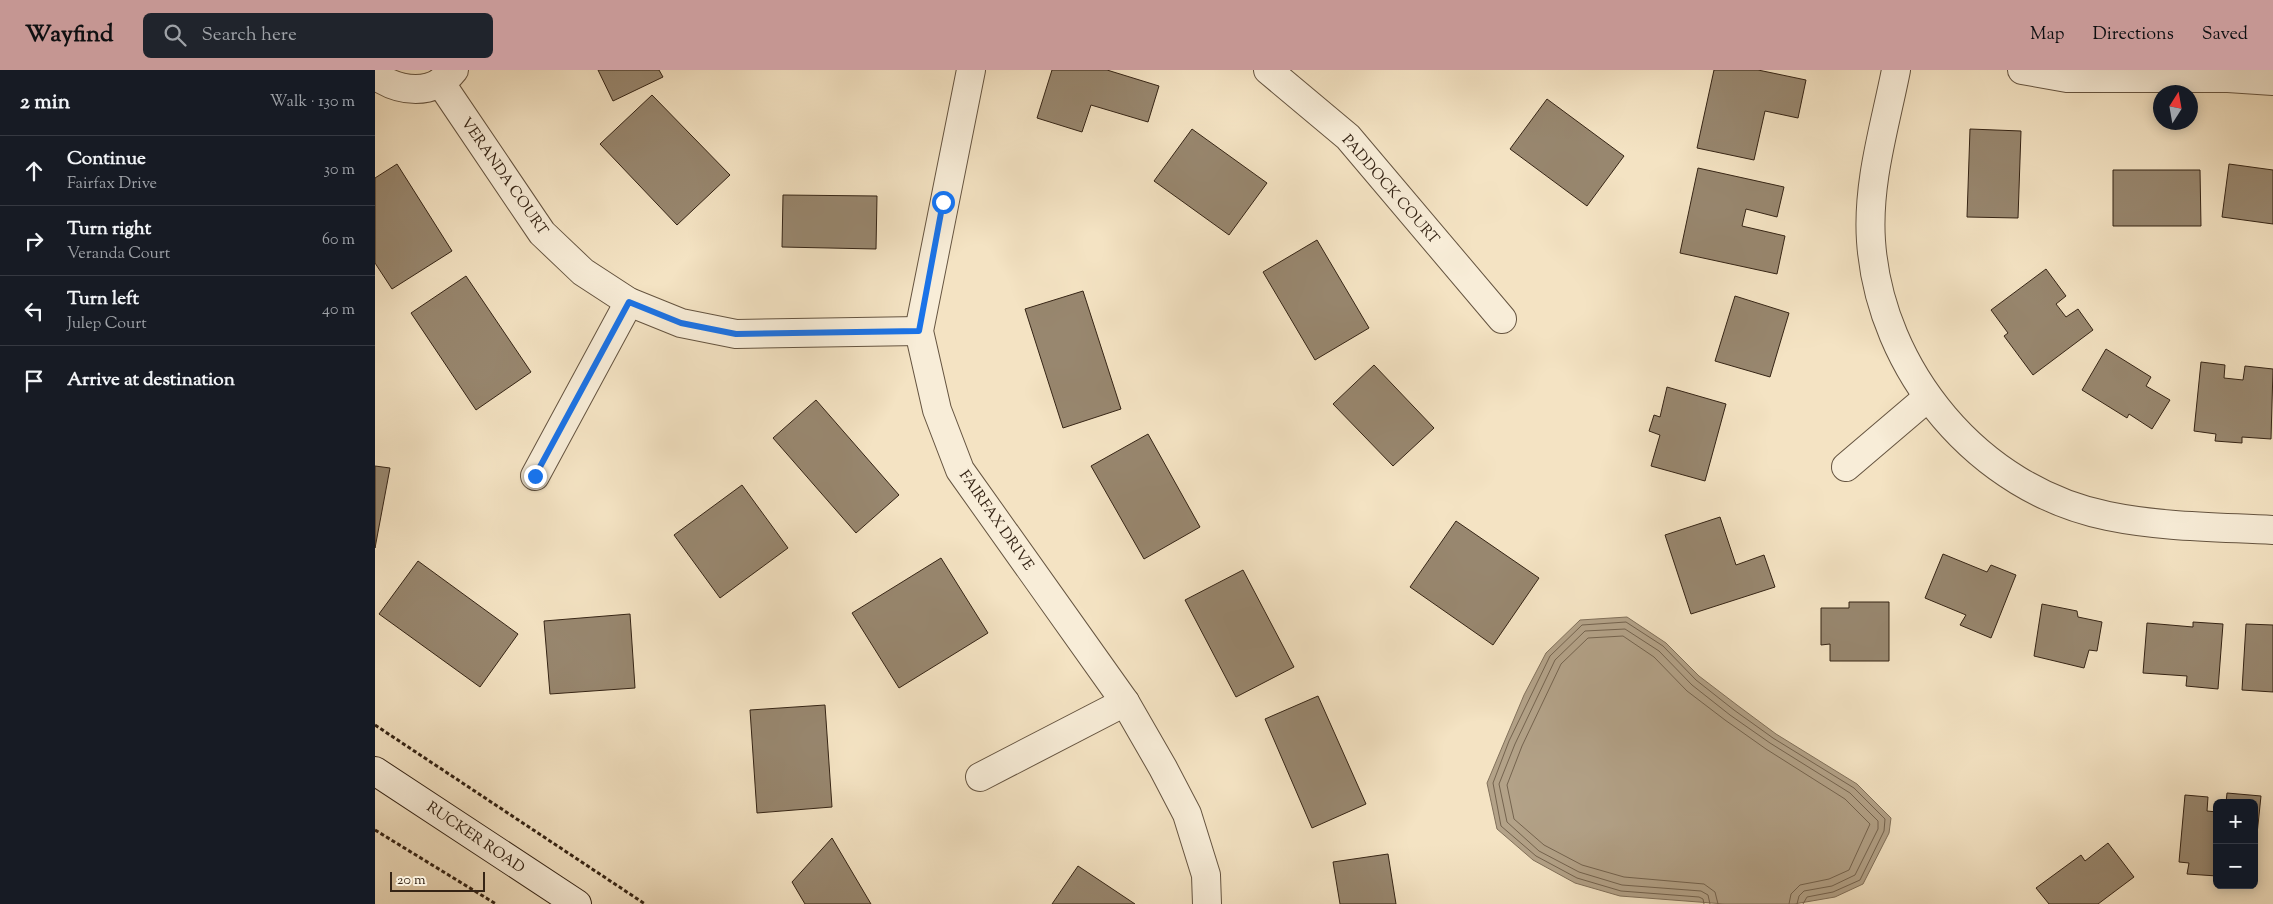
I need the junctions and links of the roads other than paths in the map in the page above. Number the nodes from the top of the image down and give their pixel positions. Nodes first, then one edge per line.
1 (971, 70) edge
2 (1268, 70) edge
3 (1896, 70) edge
4 (2023, 70) edge
5 (375, 75) edge
6 (447, 76) edge
7 (2273, 81) edge
8 (629, 302) junction
9 (1502, 319) dead end
10 (919, 331) junction
11 (1927, 398) junction
12 (1845, 468) dead end
13 (535, 476) dead end
14 (2273, 530) edge
15 (1125, 702) junction
16 (375, 771) edge
17 (980, 777) dead end
18 (577, 904) edge
19 (1207, 904) edge

1 - 10 street, FAIRFAX DRIVE
2 - 9 street, PADDOCK COURT
3 - 11 street
4 - 7 street
5 - 6 street
6 - 8 street, VERANDA COURT
8 - 10 street, VERANDA COURT
8 - 13 street
10 - 15 street, FAIRFAX DRIVE
11 - 12 street
11 - 14 street
15 - 17 street
15 - 19 street, FAIRFAX DRIVE
16 - 18 street, RUCKER ROAD

